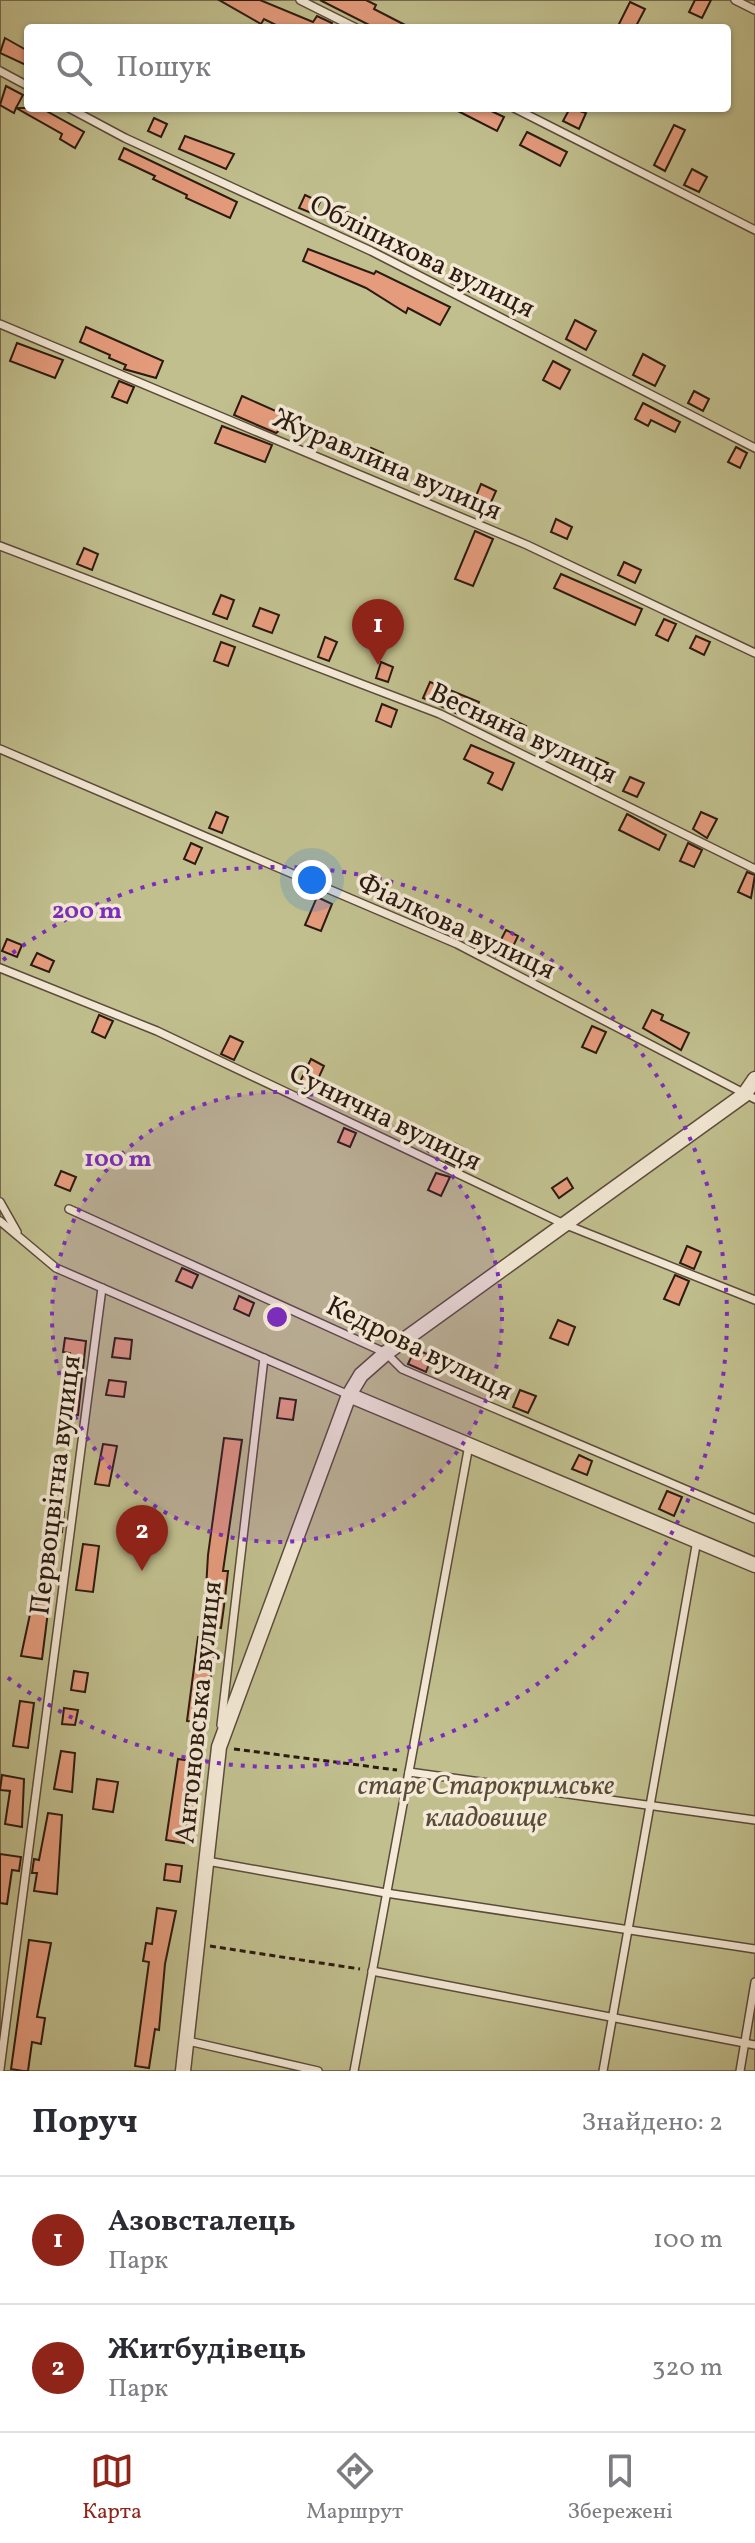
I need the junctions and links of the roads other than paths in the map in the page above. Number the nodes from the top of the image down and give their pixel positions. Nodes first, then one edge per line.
1 (300, 0) edge
2 (735, 0) edge
3 (755, 10) edge
4 (348, 24) edge
5 (0, 71) edge
6 (24, 84) edge
7 (76, 112) edge
8 (522, 112) edge
9 (755, 230) edge
10 (0, 324) edge
11 (755, 448) edge
12 (0, 546) edge
13 (755, 653) edge
14 (0, 749) edge
15 (755, 869) edge
16 (0, 968) edge
17 (755, 1079) edge
18 (749, 1097) edge
19 (0, 1202) edge
20 (69, 1209) dead end
21 (0, 1221) edge
22 (564, 1224) junction
23 (20, 1238) junction
24 (102, 1288) junction
25 (755, 1300) edge
26 (386, 1353) junction
27 (264, 1358) junction
28 (349, 1395) junction
29 (469, 1445) junction
30 (755, 1519) edge
31 (697, 1540) junction
32 (755, 1565) edge
33 (219, 1747) junction
34 (409, 1772) junction
35 (650, 1806) junction
36 (755, 1820) edge
37 (207, 1861) junction
38 (386, 1893) junction
39 (628, 1931) junction
40 (755, 1949) edge
41 (372, 1971) junction
42 (755, 1982) edge
43 (612, 2016) junction
44 (188, 2041) junction
45 (745, 2043) junction
46 (755, 2045) edge
47 (0, 2069) edge
48 (183, 2071) edge
49 (318, 2071) edge
50 (354, 2071) edge
51 (603, 2071) edge
52 (740, 2071) edge

1 - 4 lane
2 - 3 lane
5 - 6 lane
7 - 11 lane, Обліпихова вулиця
8 - 9 lane
10 - 13 lane, Журавлина вулиця
12 - 15 lane, Весняна вулиця
14 - 18 lane, Фіалкова вулиця
16 - 22 lane, Сунична вулиця
17 - 18 street
18 - 22 street
19 - 23 lane
20 - 26 lane, Кедрова вулиця
21 - 23 lane
22 - 25 lane, Сунична вулиця
22 - 26 street
23 - 24 lane
24 - 27 lane
24 - 47 lane, Первоцвітна вулиця
26 - 28 street
26 - 30 lane, Кедрова вулиця
27 - 28 lane
27 - 33 lane, Антоновська вулиця
28 - 29 street
28 - 33 street
29 - 31 street
29 - 34 lane
31 - 32 street
31 - 35 lane
33 - 37 street, Антоновська вулиця
34 - 35 lane
34 - 38 lane
35 - 36 lane
35 - 39 lane
37 - 38 lane
37 - 44 street, Антоновська вулиця
38 - 39 lane
38 - 41 lane
39 - 40 lane
39 - 43 lane
41 - 43 lane
41 - 50 lane
42 - 45 lane
43 - 45 lane
43 - 51 lane
44 - 48 street, Антоновська вулиця
44 - 49 lane
45 - 46 lane
45 - 52 lane

